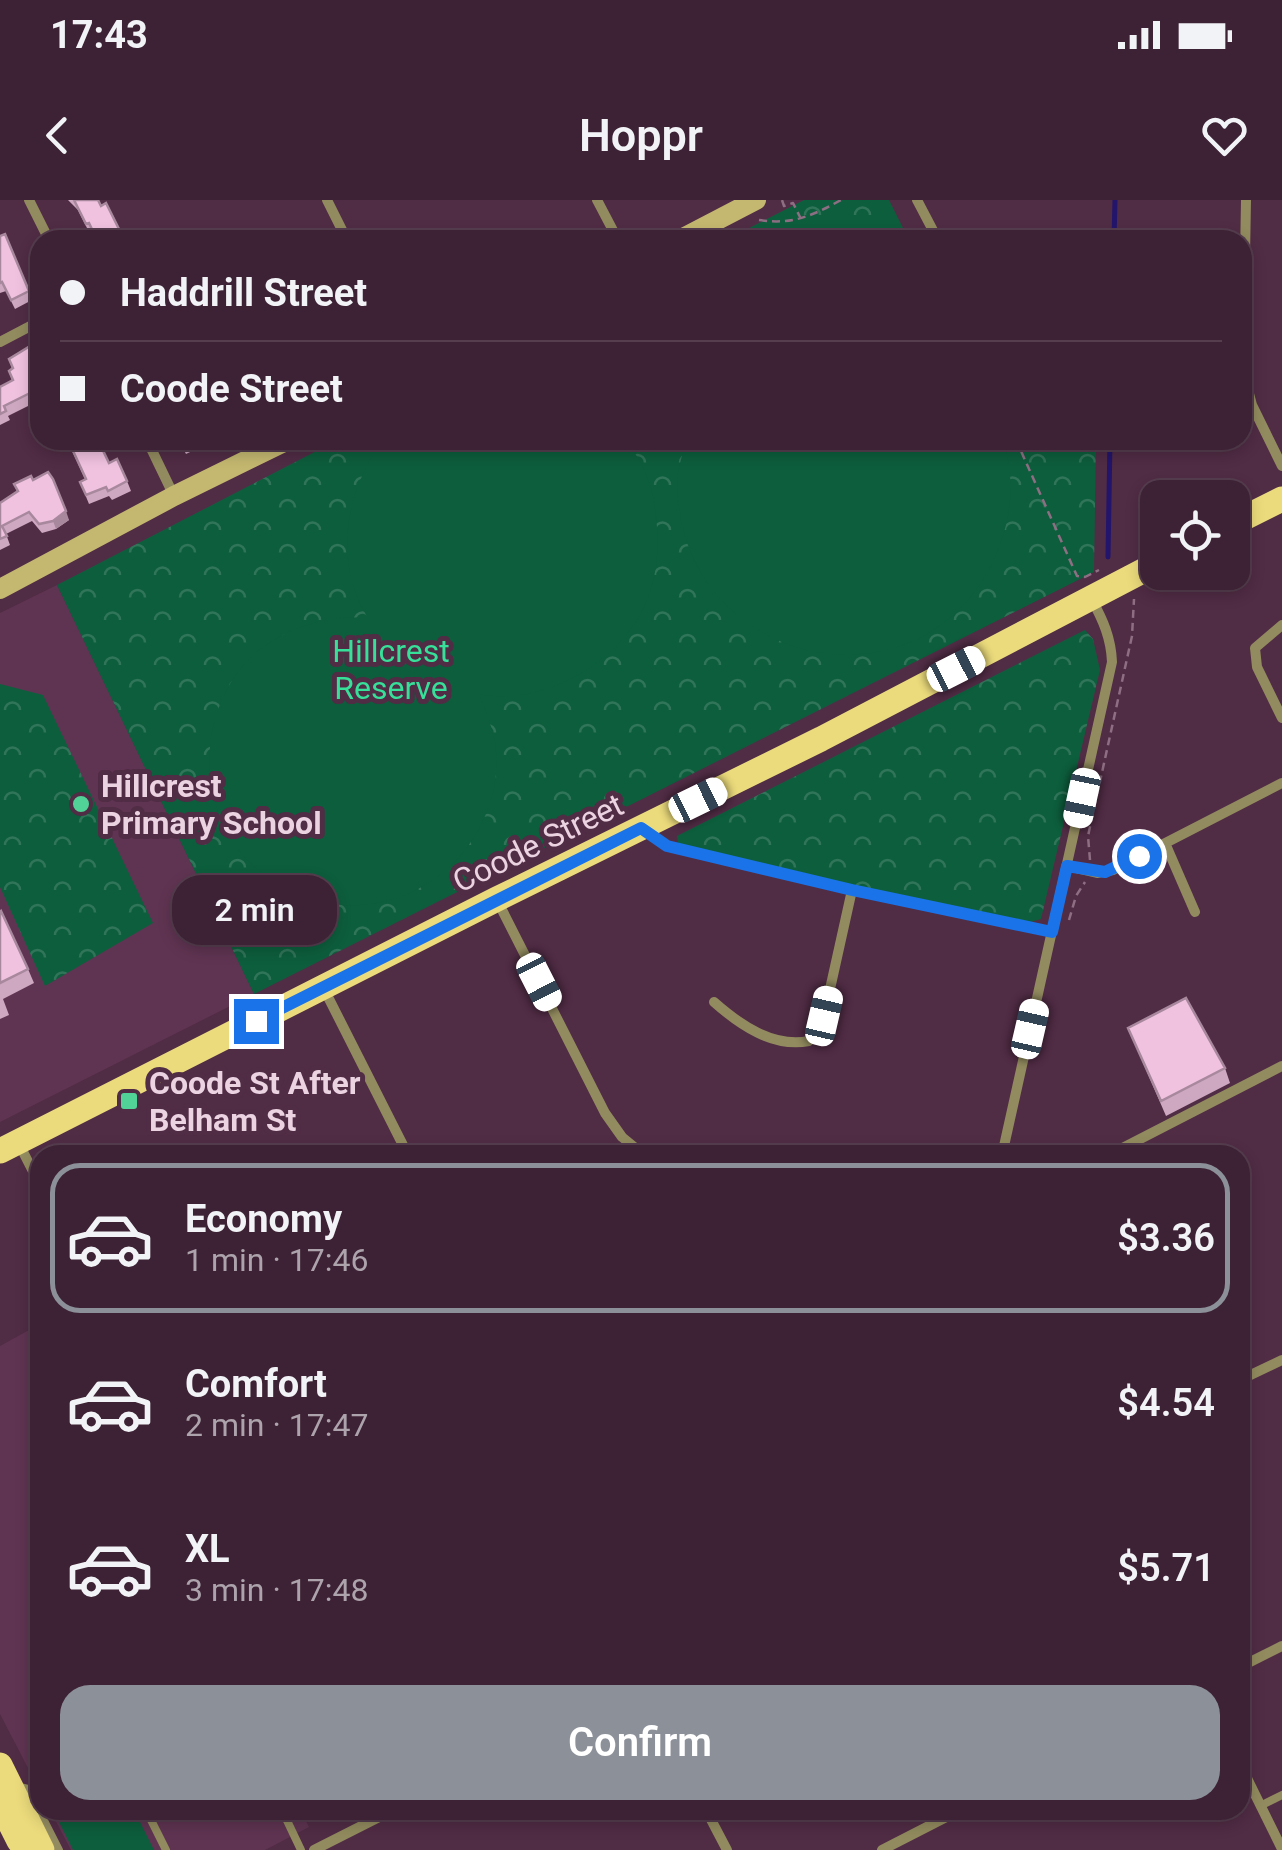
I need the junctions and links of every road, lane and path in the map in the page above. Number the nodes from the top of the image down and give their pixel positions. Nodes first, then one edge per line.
1 (29, 200) edge
2 (327, 200) edge
3 (597, 200) edge
4 (782, 200) edge
5 (841, 200) edge
6 (917, 200) edge
7 (1246, 200) edge
8 (761, 201) edge
9 (801, 220) junction
10 (749, 224) dead end
11 (43, 230) edge
12 (343, 230) edge
13 (613, 230) edge
14 (701, 230) edge
15 (933, 230) edge
16 (1245, 230) edge
17 (30, 326) edge
18 (0, 342) edge
19 (1252, 406) edge
20 (152, 450) edge
21 (268, 450) edge
22 (1020, 450) edge
23 (1282, 466) edge
24 (174, 496) junction
25 (1282, 499) edge
26 (1250, 515) edge
27 (1101, 569) dead end
28 (1140, 573) edge
29 (0, 589) edge
30 (1092, 599) junction
31 (1282, 624) edge
32 (1282, 718) edge
33 (1282, 784) edge
34 (641, 828) junction
35 (1165, 843) junction
36 (1067, 866) junction
37 (852, 890) junction
38 (497, 899) junction
39 (1195, 912) dead end
40 (1052, 932) junction
41 (323, 987) junction
42 (714, 1002) dead end
43 (1282, 1066) edge
44 (622, 1137) junction
45 (403, 1145) edge
46 (626, 1145) edge
47 (632, 1145) edge
48 (1004, 1145) edge
49 (1128, 1145) edge
50 (9, 1146) edge
51 (30, 1172) edge
52 (1282, 1360) edge
53 (1250, 1375) edge
54 (1282, 1646) edge
55 (1250, 1663) edge
56 (4, 1784) edge
57 (1250, 1785) edge
58 (30, 1793) edge
59 (1282, 1795) edge
60 (1260, 1806) junction
61 (44, 1820) edge
62 (151, 1820) edge
63 (287, 1820) edge
64 (373, 1820) edge
65 (711, 1820) edge
66 (940, 1820) edge
67 (24, 1850) edge
68 (42, 1850) edge
69 (59, 1850) edge
70 (166, 1850) edge
71 (301, 1850) edge
72 (314, 1850) edge
73 (727, 1850) edge
74 (882, 1850) edge
75 (1282, 1850) edge

1 - 11 street
2 - 12 street
3 - 13 street
4 - 9 path
5 - 9 path
6 - 15 street
7 - 16 street
8 - 14 street
9 - 10 path
17 - 18 street
19 - 23 street
20 - 24 street
21 - 24 street
22 - 27 path
24 - 29 street
25 - 26 main road
28 - 30 main road, Coode Street
30 - 34 main road, Coode Street
30 - 36 street
31 - 32 street
33 - 35 street
34 - 37 street
34 - 38 main road, Coode Street
35 - 36 street
35 - 39 street
36 - 40 street
37 - 40 street
37 - 42 street
38 - 41 main road, Coode Street
38 - 44 street
40 - 48 street
41 - 45 street
41 - 50 main road, Coode Street
43 - 49 street
44 - 46 street
44 - 47 street
50 - 51 street
52 - 53 street
54 - 55 street
56 - 58 lane
56 - 67 main road
56 - 68 main road
57 - 60 street
59 - 60 lane
60 - 75 street
61 - 69 lane
62 - 70 lane
63 - 71 lane
64 - 72 street
65 - 73 street
66 - 74 street

